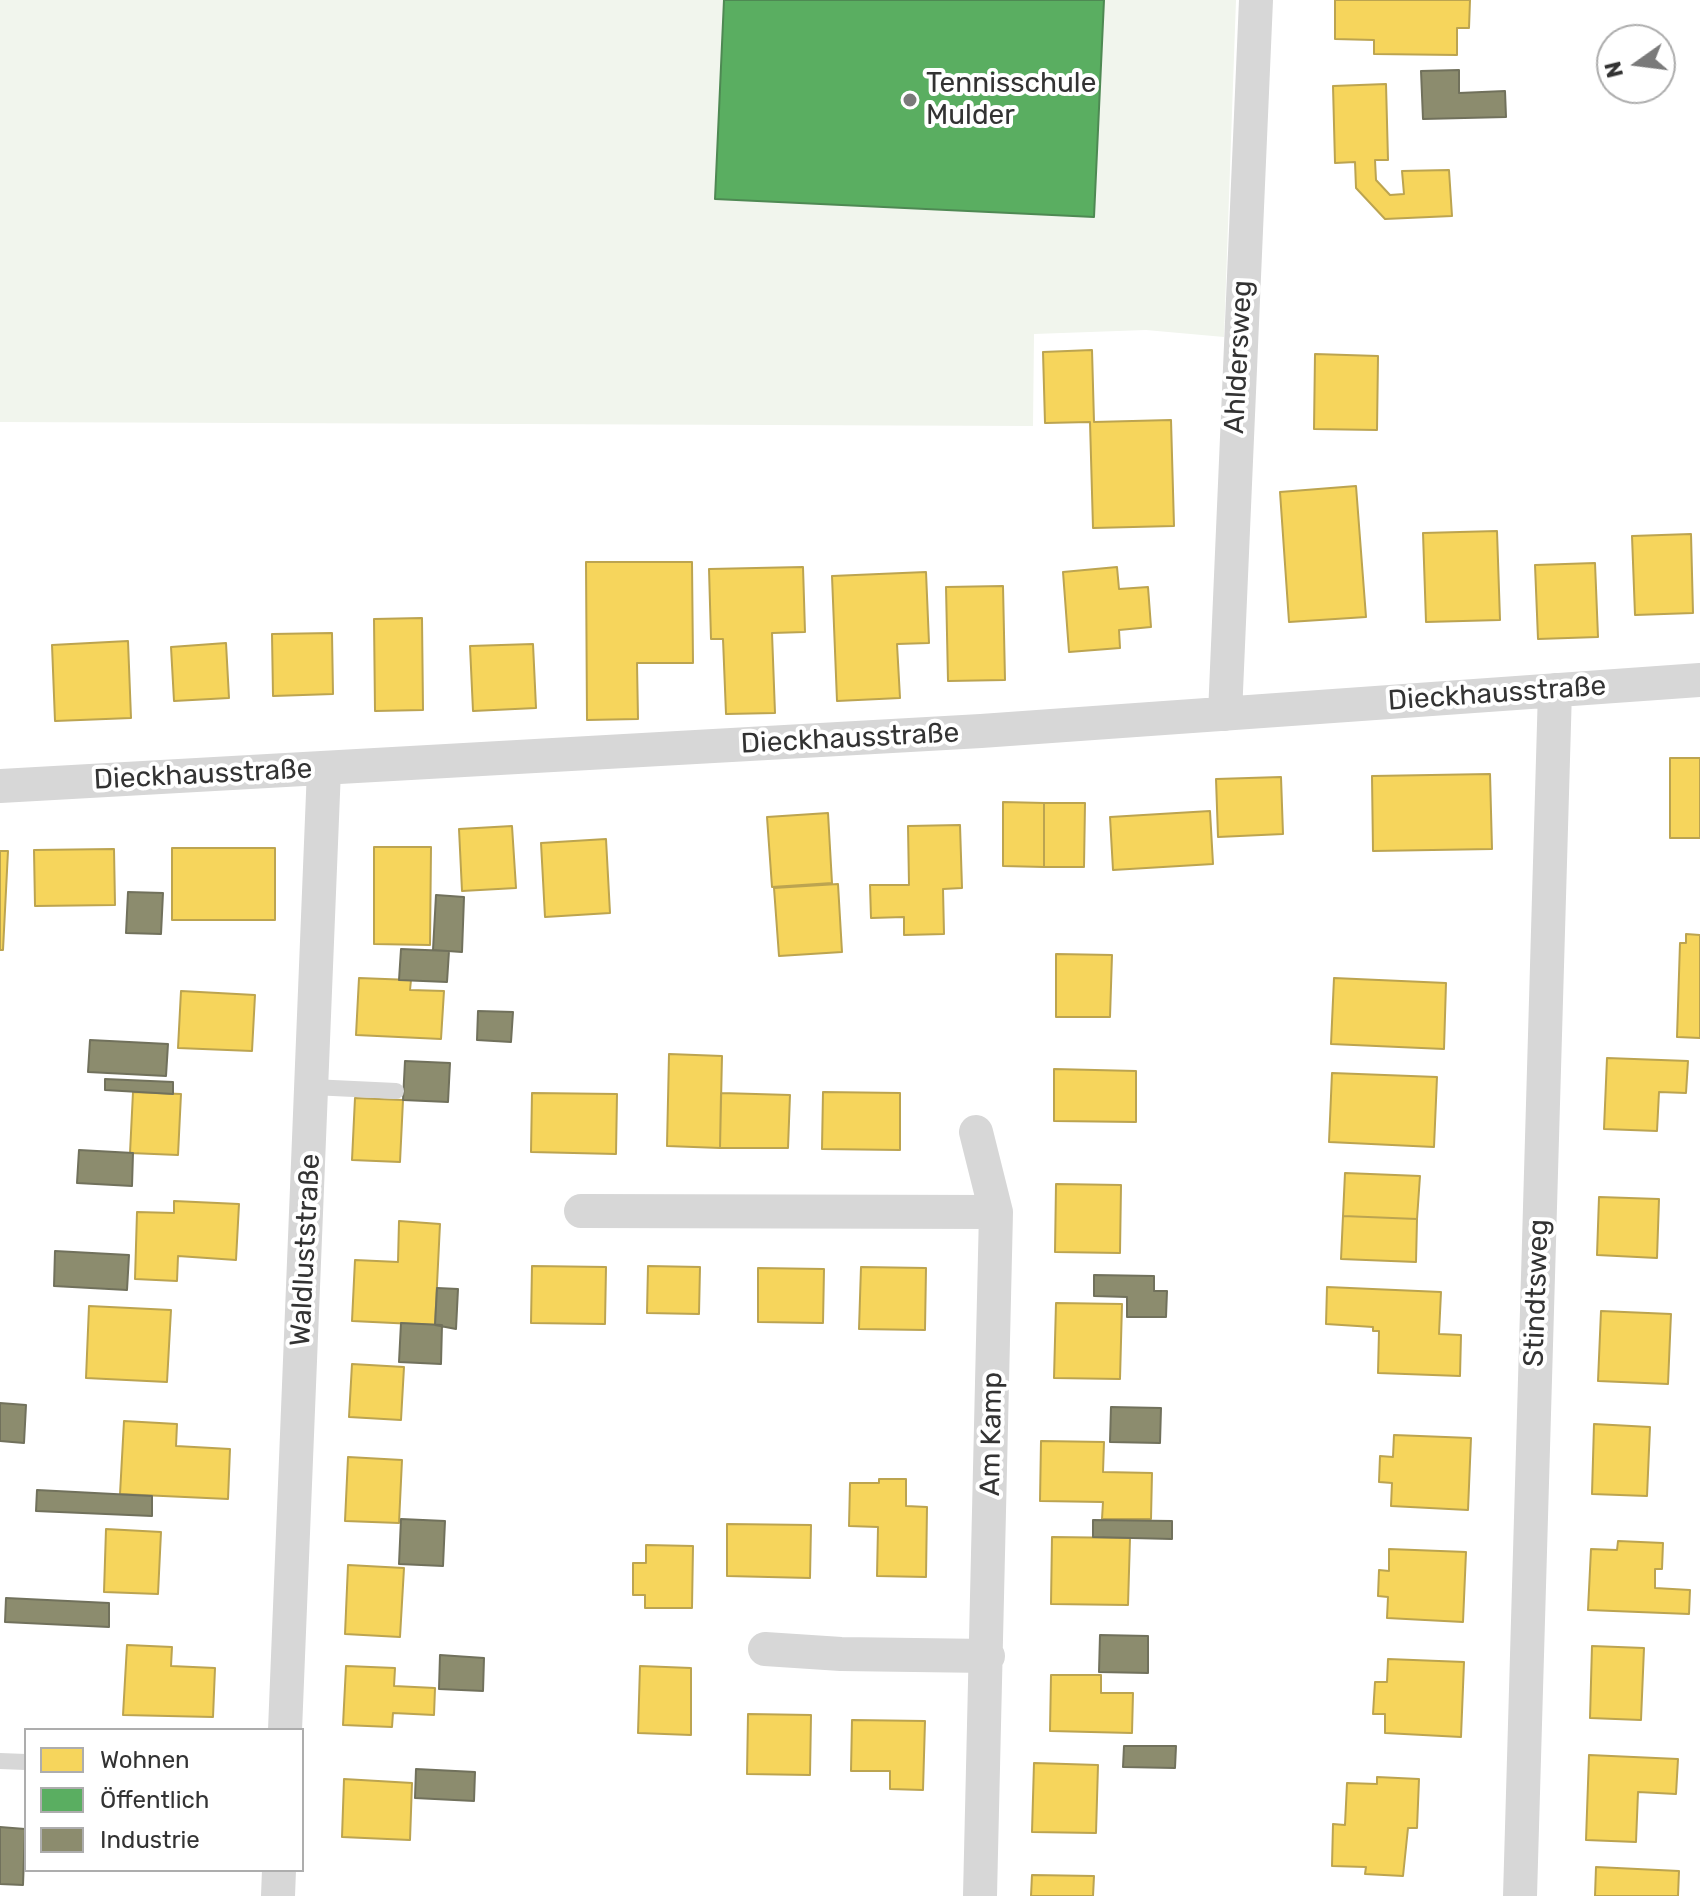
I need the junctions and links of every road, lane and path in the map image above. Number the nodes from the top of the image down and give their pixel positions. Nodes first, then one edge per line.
1 (1256, 0) edge
2 (1700, 680) edge
3 (1555, 690) junction
4 (1225, 714) junction
5 (324, 769) junction
6 (0, 786) edge
7 (312, 1087) junction
8 (396, 1091) dead end
9 (976, 1132) dead end
10 (581, 1211) dead end
11 (996, 1212) junction
12 (765, 1649) dead end
13 (988, 1656) junction
14 (285, 1728) edge
15 (0, 1761) edge
16 (24, 1762) edge
17 (279, 1872) edge
18 (278, 1896) edge
19 (980, 1896) edge
20 (1520, 1896) edge

1 - 4 street, Ahldersweg
2 - 3 street, Dieckhausstraße
3 - 4 street, Dieckhausstraße
3 - 20 street, Stindtsweg
4 - 5 street, Dieckhausstraße
5 - 6 street, Dieckhausstraße
5 - 7 street, Waldluststraße
7 - 8 lane
7 - 14 street, Waldluststraße
9 - 11 street, Am Kamp
10 - 11 street
11 - 13 street, Am Kamp
12 - 13 street
13 - 19 street, Am Kamp
15 - 16 lane
17 - 18 street

